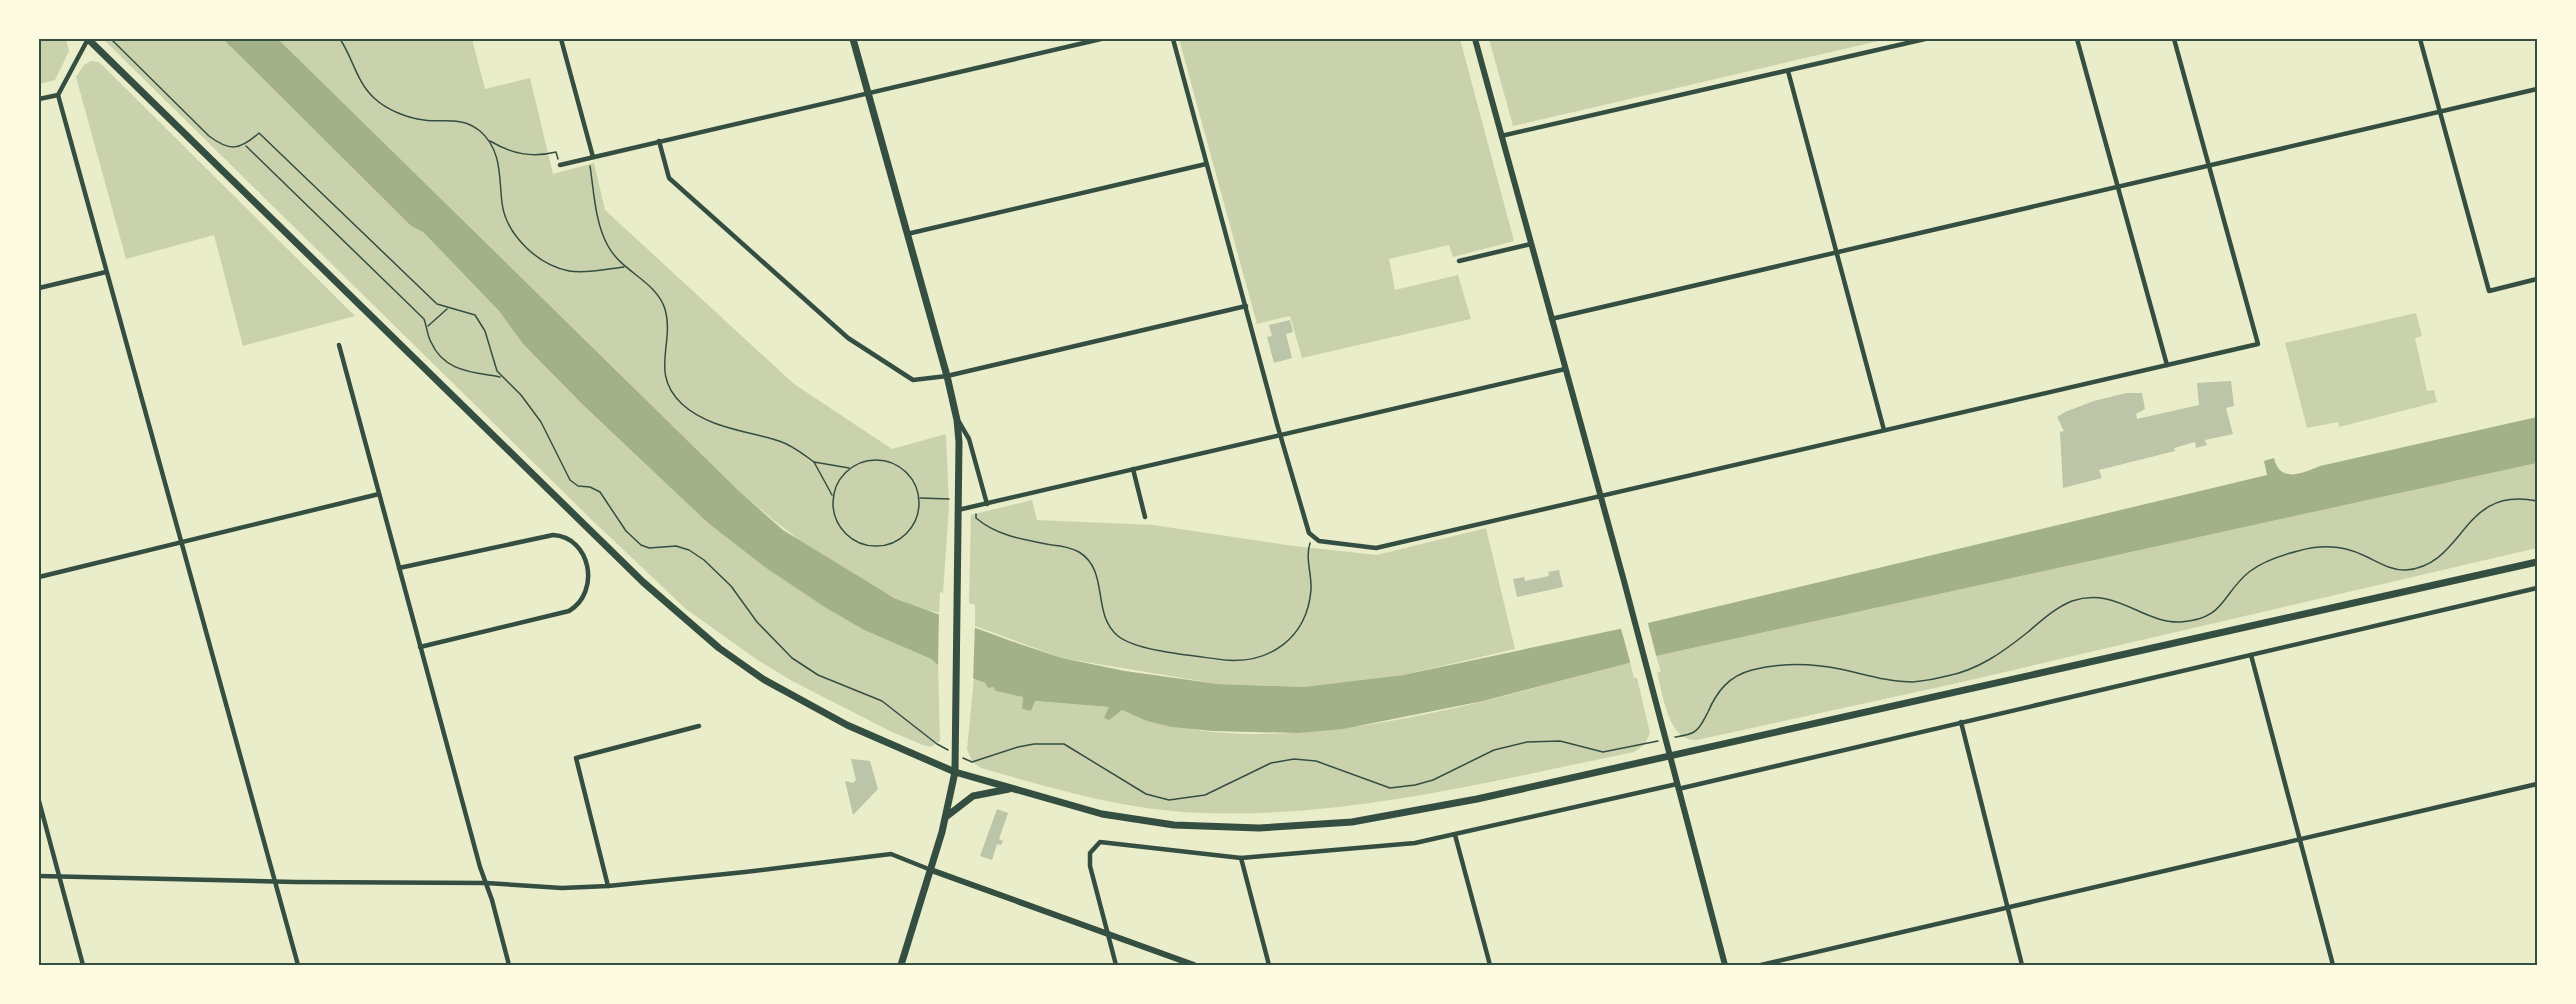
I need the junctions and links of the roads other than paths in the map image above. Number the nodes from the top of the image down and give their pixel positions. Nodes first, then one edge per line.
1 (88, 39) edge
2 (561, 39) edge
3 (854, 39) edge
4 (1101, 39) edge
5 (1173, 39) edge
6 (1475, 39) edge
7 (1925, 39) edge
8 (2077, 39) edge
9 (2174, 39) edge
10 (2420, 39) edge
11 (1788, 71) junction
12 (2537, 89) edge
13 (868, 93) junction
14 (58, 95) junction
15 (39, 99) edge
16 (2440, 111) junction
17 (1501, 136) junction
18 (659, 141) junction
19 (593, 157) junction
20 (1206, 164) junction
21 (560, 165) road end
22 (2209, 165) junction
23 (2118, 186) junction
24 (907, 234) junction
25 (1531, 244) junction
26 (1837, 251) junction
27 (1460, 261) dead end
28 (106, 272) junction
29 (2537, 279) edge
30 (39, 288) edge
31 (1246, 306) junction
32 (1551, 319) junction
33 (339, 345) dead end
34 (2168, 365) junction
35 (1565, 369) junction
36 (947, 376) junction
37 (957, 420) junction
38 (1884, 430) junction
39 (1280, 435) junction
40 (1133, 469) junction
41 (379, 494) junction
42 (1600, 495) junction
43 (987, 504) junction
44 (958, 510) junction
45 (1145, 517) dead end
46 (180, 542) junction
47 (2537, 562) edge
48 (399, 568) junction
49 (39, 577) edge
50 (2537, 588) edge
51 (420, 647) junction
52 (2251, 655) junction
53 (1961, 722) junction
54 (699, 726) dead end
55 (1670, 757) junction
56 (955, 772) junction
57 (2537, 784) edge
58 (1678, 786) junction
59 (1011, 788) junction
60 (39, 801) edge
61 (946, 816) junction
62 (1455, 835) junction
63 (2300, 840) junction
64 (1241, 858) junction
65 (931, 870) junction
66 (39, 876) edge
67 (59, 878) junction
68 (274, 881) junction
69 (486, 883) junction
70 (608, 886) junction
71 (2007, 907) junction
72 (1107, 933) junction
73 (83, 965) edge
74 (298, 965) edge
75 (509, 965) edge
76 (901, 965) edge
77 (1116, 965) edge
78 (1194, 965) edge
79 (1269, 965) edge
80 (1490, 965) edge
81 (1725, 965) edge
82 (1761, 965) edge
83 (2022, 965) edge
84 (2333, 965) edge

1 - 14 street
1 - 56 main road
2 - 19 street
3 - 13 main road
4 - 13 street
5 - 20 street
6 - 17 street
7 - 11 street
8 - 23 street
9 - 22 street
10 - 16 street
11 - 17 street
11 - 26 street
12 - 16 street
13 - 18 street
13 - 24 main road
14 - 15 street
14 - 28 street
16 - 22 street
16 - 29 street
17 - 25 street
18 - 19 street
18 - 36 street
19 - 21 street
20 - 24 street
20 - 31 street
22 - 23 street
22 - 34 street
23 - 26 street
23 - 34 street
24 - 36 main road
25 - 27 street
25 - 32 street
26 - 32 street
26 - 38 street
28 - 30 street
28 - 46 street
31 - 36 street
31 - 39 street
32 - 35 street
33 - 41 street
34 - 38 street
35 - 39 street
35 - 42 street
36 - 37 main road
37 - 43 street
37 - 44 main road
38 - 42 street
39 - 40 street
39 - 42 street
40 - 43 street
40 - 45 street
41 - 46 street
41 - 48 street
42 - 55 street
43 - 44 street
44 - 56 main road
46 - 49 street
46 - 68 street
47 - 55 main road
48 - 51 street
48 - 51 street
50 - 52 street
51 - 69 street
52 - 53 street
52 - 63 street
53 - 58 street
53 - 71 street
54 - 70 street
55 - 58 street
55 - 59 main road
56 - 59 main road
56 - 61 main road
57 - 63 street
58 - 62 street
58 - 81 street
59 - 61 main road
60 - 67 street
61 - 65 main road
62 - 64 street
62 - 80 street
63 - 71 street
63 - 84 street
64 - 72 street
64 - 79 street
65 - 70 street
65 - 72 street
65 - 76 main road
66 - 67 street
67 - 68 street
67 - 73 street
68 - 69 street
68 - 74 street
69 - 70 street
69 - 75 street
71 - 82 street
71 - 83 street
72 - 77 street
72 - 78 street

